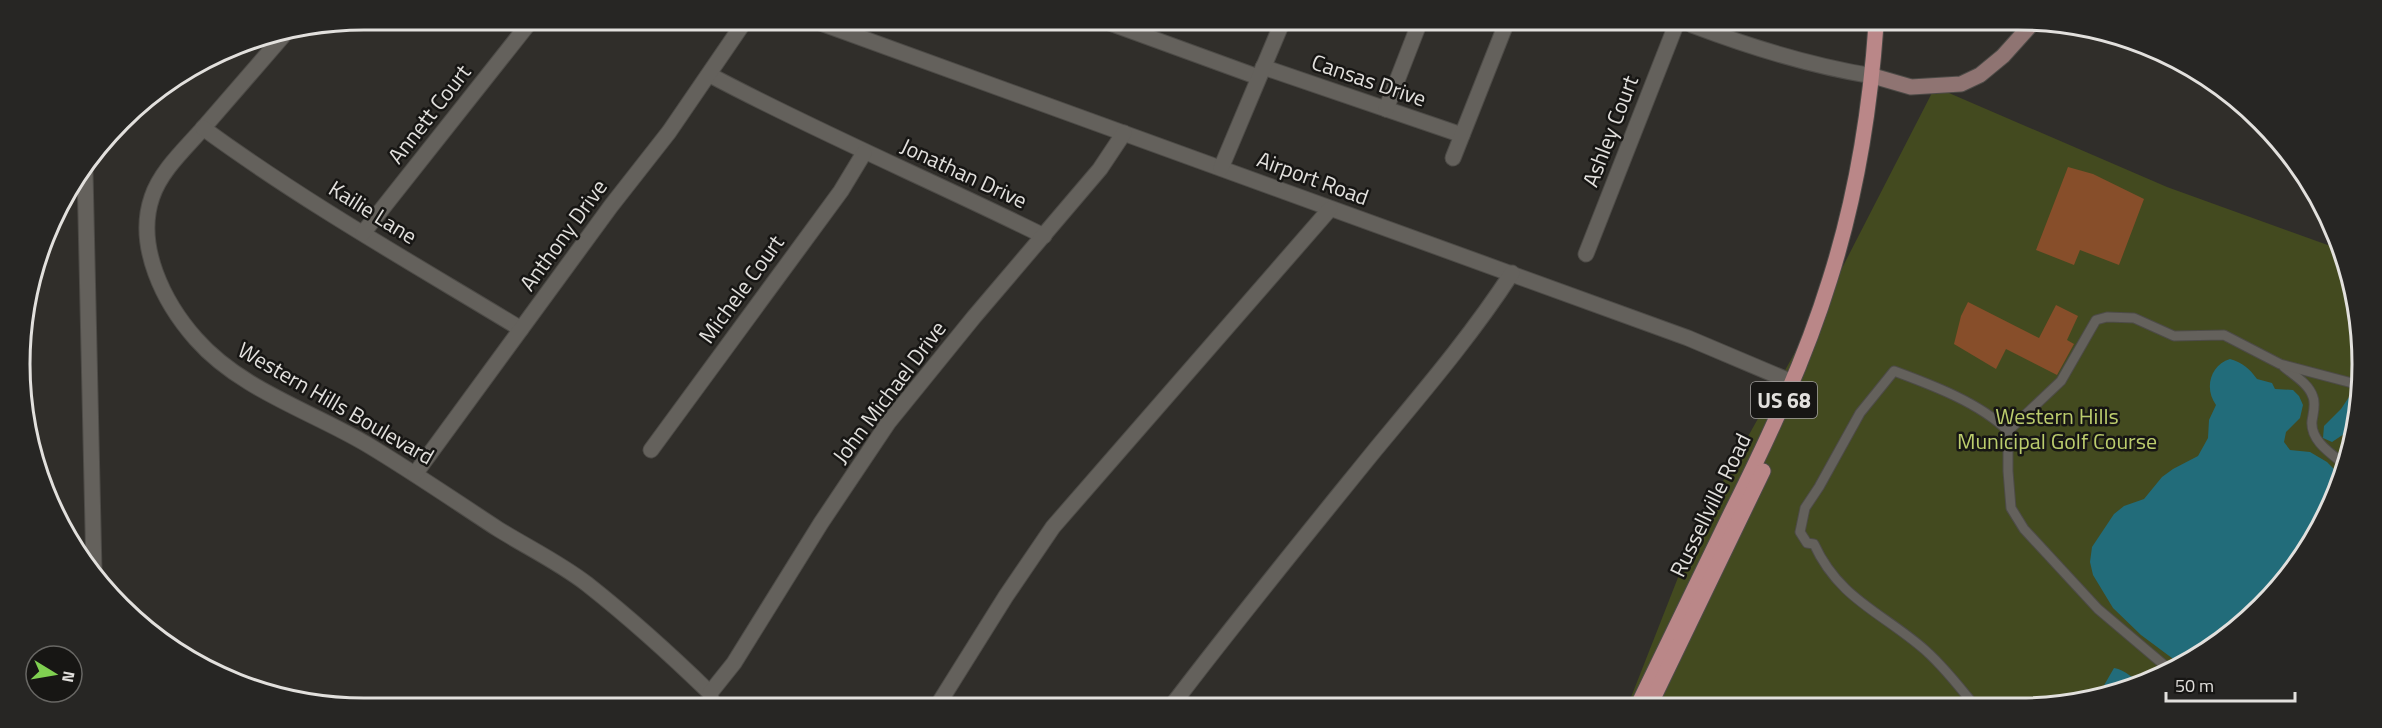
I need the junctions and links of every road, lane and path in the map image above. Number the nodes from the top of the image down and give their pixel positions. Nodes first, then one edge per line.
1 (524, 30) edge
2 (739, 30) edge
3 (840, 30) edge
4 (1131, 30) edge
5 (1279, 30) edge
6 (1417, 30) edge
7 (1504, 30) edge
8 (1674, 30) edge
9 (1705, 30) edge
10 (1876, 30) edge
11 (1885, 30) edge
12 (2026, 30) edge
13 (279, 41) edge
14 (1260, 72) junction
15 (710, 75) junction
16 (1877, 77) junction
17 (1386, 109) junction
18 (204, 128) junction
19 (1124, 133) junction
20 (1462, 135) junction
21 (864, 153) junction
22 (1453, 158) dead end
23 (1221, 168) junction
24 (85, 179) edge
25 (1330, 209) junction
26 (363, 233) junction
27 (1044, 236) junction
28 (1586, 254) dead end
29 (1512, 273) junction
30 (521, 329) junction
31 (2280, 364) junction
32 (1792, 382) junction
33 (2351, 383) edge
34 (2008, 431) junction
35 (651, 450) dead end
36 (2338, 459) edge
37 (416, 474) junction
38 (94, 560) edge
39 (2164, 665) edge
40 (711, 698) edge
41 (942, 698) edge
42 (1178, 698) edge
43 (1641, 698) edge
44 (1653, 698) edge
45 (1968, 698) edge

1 - 26 street, Annett Court
2 - 15 street, Anthony Drive
3 - 19 street, Airport Road
4 - 14 street, Cansas Drive
5 - 14 street
6 - 17 street
7 - 20 street
8 - 28 street, Ashley Court
9 - 16 street
10 - 16 main road, US 68
11 - 16 main road, US 68
12 - 16 main road
13 - 18 street, Western Hills Boulevard
14 - 17 street, Cansas Drive
14 - 23 street
15 - 21 street, Jonathan Drive
15 - 30 street, Anthony Drive
16 - 32 main road, Russellville Road / US 68
16 - 44 main road, Russellville Road / US 68
17 - 20 street, Cansas Drive
18 - 26 street, Kailie Lane
18 - 37 street, Western Hills Boulevard
19 - 23 street, Airport Road
19 - 27 street, John Michael Drive
20 - 22 street
21 - 27 street, Jonathan Drive
21 - 35 street, Michele Court
23 - 25 street, Airport Road
24 - 38 street
25 - 29 street, Airport Road
25 - 41 street
26 - 30 street, Kailie Lane
27 - 40 street, John Michael Drive
29 - 32 street, Airport Road
29 - 42 street
30 - 37 street, Anthony Drive
31 - 33 lane
31 - 34 lane
31 - 36 lane
32 - 43 main road, Russellville Road / US 68
34 - 39 lane
34 - 45 lane
37 - 40 street, Western Hills Boulevard

